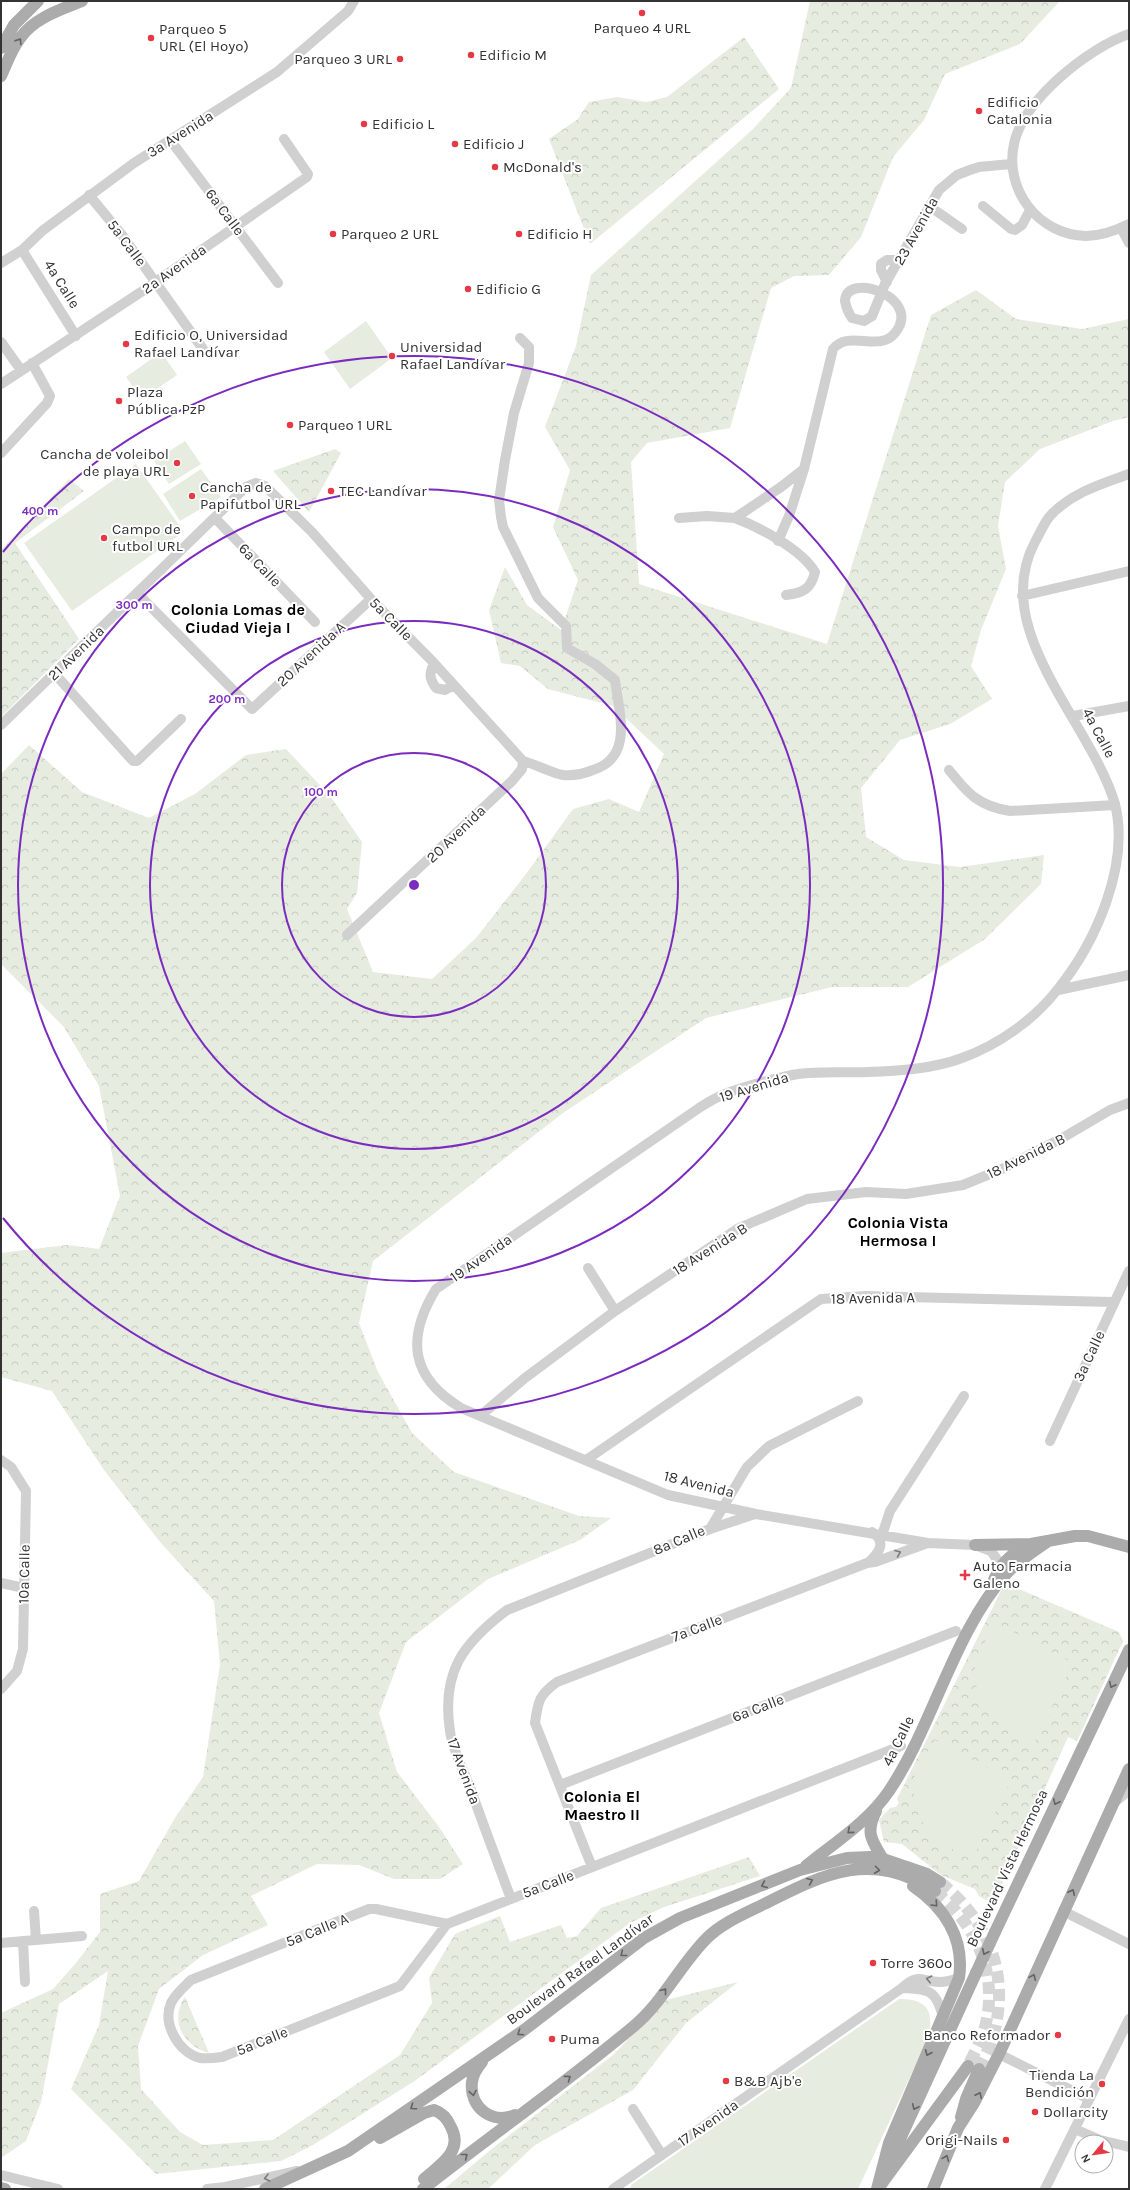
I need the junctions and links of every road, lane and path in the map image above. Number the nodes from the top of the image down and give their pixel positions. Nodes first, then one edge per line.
1 (38, 1) edge
2 (82, 1) edge
3 (354, 1) edge
4 (1129, 34) edge
5 (1, 48) edge
6 (1, 76) edge
7 (284, 139) dead end
8 (171, 140) junction
9 (1011, 164) junction
10 (89, 195) junction
11 (929, 206) junction
12 (983, 206) dead end
13 (1030, 210) junction
14 (236, 226) junction
15 (1125, 226) edge
16 (962, 229) dead end
17 (1129, 243) edge
18 (22, 250) junction
19 (900, 260) junction
20 (1, 263) edge
21 (156, 282) junction
22 (278, 283) dead end
23 (886, 283) junction
24 (76, 336) junction
25 (520, 338) dead end
26 (1, 342) edge
27 (205, 352) dead end
28 (32, 363) junction
29 (21, 370) junction
30 (1, 384) edge
31 (1, 453) edge
32 (804, 469) junction
33 (1129, 474) edge
34 (256, 483) joint
35 (215, 518) junction
36 (679, 518) dead end
37 (735, 518) junction
38 (778, 541) junction
39 (1129, 571) edge
40 (137, 594) junction
41 (786, 595) dead end
42 (1022, 596) junction
43 (371, 599) junction
44 (315, 622) dead end
45 (434, 663) junction
46 (54, 673) junction
47 (454, 685) junction
48 (1129, 706) edge
49 (1072, 716) junction
50 (181, 719) dead end
51 (1, 725) edge
52 (523, 761) junction
53 (949, 770) dead end
54 (1115, 805) junction
55 (1124, 843) edge
56 (347, 935) dead end
57 (1129, 975) edge
58 (1058, 990) junction
59 (1129, 1103) edge
60 (588, 1268) dead end
61 (1129, 1271) edge
62 (1113, 1302) junction
63 (615, 1311) junction
64 (417, 1334) joint
65 (964, 1396) dead end
66 (858, 1401) dead end
67 (480, 1416) junction
68 (1050, 1440) dead end
69 (586, 1460) junction
70 (4, 1461) edge
71 (723, 1508) junction
72 (756, 1514) junction
73 (710, 1529) junction
74 (872, 1532) junction
75 (882, 1534) junction
76 (1048, 1541) junction
77 (928, 1543) junction
78 (1030, 1544) junction
79 (975, 1545) junction
80 (1129, 1548) edge
81 (867, 1563) junction
82 (1001, 1565) junction
83 (1, 1583) edge
84 (998, 1585) junction
85 (24, 1588) junction
86 (988, 1597) junction
87 (956, 1631) dead end
88 (470, 1642) joint
89 (1129, 1650) edge
90 (2, 1688) edge
91 (901, 1746) dead end
92 (1129, 1769) edge
93 (560, 1785) junction
94 (1129, 1790) edge
95 (1114, 1803) junction
96 (879, 1805) junction
97 (884, 1859) junction
98 (592, 1867) junction
99 (800, 1870) junction
100 (893, 1872) junction
101 (511, 1899) junction
102 (34, 1911) dead end
103 (1063, 1911) junction
104 (447, 1924) junction
105 (82, 1936) dead end
106 (36, 1940) junction
107 (23, 1941) junction
108 (1, 1943) edge
109 (1129, 1944) edge
110 (959, 1978) junction
111 (26, 1982) dead end
112 (902, 1988) junction
113 (943, 2017) junction
114 (1129, 2020) edge
115 (999, 2054) junction
116 (222, 2057) joint
117 (484, 2057) junction
118 (1090, 2099) junction
119 (633, 2109) dead end
120 (521, 2112) junction
121 (958, 2128) junction
122 (1075, 2128) junction
123 (1129, 2147) edge
124 (348, 2150) junction
125 (662, 2155) junction
126 (318, 2166) junction
127 (1, 2175) edge
128 (1, 2188) edge
129 (5, 2189) edge
130 (58, 2189) edge
131 (207, 2189) edge
132 (265, 2189) edge
133 (416, 2189) edge
134 (423, 2189) edge
135 (613, 2189) edge
136 (877, 2189) edge
137 (933, 2189) edge
138 (1044, 2189) edge

1 - 5 main road
6 -> 2 main road
3 - 8 street, 3a Avenida
4 - 9 street
7 - 14 street, 2a Avenida
8 - 10 street, 3a Avenida
8 - 14 street, 6a Calle
9 - 11 street, 23 Avenida
9 - 13 street
10 - 18 street, 3a Avenida
10 - 21 street, 5a Calle
11 - 16 street
11 - 19 street, 23 Avenida
12 - 13 street
13 - 15 street
14 - 21 street, 2a Avenida
14 - 22 street, 6a Calle
15 - 17 street
18 - 20 street, 3a Avenida
18 - 24 street, 4a Calle
19 - 23 street, 23 Avenida
19 - 23 street
21 - 24 street, 2a Avenida
21 - 27 street, 5a Calle
23 - 32 street, 23 Avenida, bridge
24 - 28 street, 2a Avenida
25 - 52 street
26 - 29 street
28 - 29 street, 2a Avenida
28 - 31 street
29 - 30 street, 2a Avenida
32 - 37 street
32 - 38 street, 23 Avenida
33 - 42 street, 4a Calle
34 - 35 street, 21 Avenida
34 - 43 street, 5a Calle
35 - 40 street, 21 Avenida
35 - 44 street, 6a Calle
36 - 37 street
37 - 38 street
38 - 41 street
39 - 42 street
40 - 43 street, 20 Avenida A
40 - 46 street, 21 Avenida
42 - 49 street, 4a Calle
43 - 45 street, 5a Calle
45 - 47 street, 5a Calle
45 - 47 street
46 - 50 street
46 - 51 street, 21 Avenida
47 - 52 street, 5a Calle
48 - 49 street
49 - 54 street, 4a Calle
52 - 56 street, 20 Avenida
53 - 54 street
54 - 55 street, 4a Calle
55 - 58 street, 4a Calle
57 - 58 street
58 - 64 street, 19 Avenida
59 - 63 street, 18 Avenida B
60 - 63 street
61 - 62 street, 3a Calle
62 - 68 street, 3a Calle
62 - 69 street, 18 Avenida A
63 - 67 street, 18 Avenida B
64 - 67 street, 18 Avenida
65 - 75 street
66 - 71 street, 8a Calle
67 - 69 street, 18 Avenida
69 - 71 street, 18 Avenida
70 - 85 street, 10a Calle
71 - 72 street, 18 Avenida
71 - 73 street, 8a Calle
72 - 73 street
72 - 74 street, 18 Avenida
73 - 88 street, 8a Calle
74 - 75 street, 18 Avenida
74 - 81 street, 7a Calle
75 - 77 street, 18 Avenida
76 - 78 main road
76 - 80 main road
76 - 84 main road, 4a Calle
77 - 79 street, 18 Avenida
81 -> 77 street, 7a Calle
78 - 79 main road
78 - 82 main road, 4a Calle
79 - 82 street, 18 Avenida
81 - 93 street, 7a Calle
82 - 84 main road
82 - 86 main road, 4a Calle
83 - 85 street
84 - 86 main road, 4a Calle
85 - 90 street, 10a Calle
86 - 96 main road, 4a Calle
87 - 93 street, 6a Calle
88 - 101 street, 17 Avenida
89 -> 136 main road, Boulevard Vista Hermosa, bridge
91 - 98 street, 5a Calle
92 - 95 main road
93 - 98 street
94 - 95 street
103 -> 95 main road
96 - 97 main road
96 -> 99 main road, 4a Calle
97 - 99 main road, Boulevard Rafael Landívar
97 - 100 main road, Boulevard Rafael Landívar
98 - 101 street, 5a Calle
99 -> 117 main road, Boulevard Rafael Landívar
100 -> 110 main road
120 -> 100 main road, Boulevard Rafael Landívar
101 - 104 street, 5a Calle
102 - 106 street
103 - 109 street
115 -> 103 main road
104 - 116 street, 5a Calle
104 - 116 street, 5a Calle A
105 - 106 street
106 - 107 street
107 - 108 street
107 - 111 street
110 -> 112 street, 17 Avenida
110 - 113 main road
112 - 113 street
112 - 125 street, 17 Avenida
113 -> 136 main road
114 - 118 street
115 - 118 street
121 -> 115 main road
117 -> 120 main road
117 -> 124 main road, Boulevard Rafael Landívar
118 - 122 street
119 - 125 street
134 -> 120 main road, Boulevard Rafael Landívar
121 - 136 main road
137 -> 121 main road
122 - 123 street
122 - 138 street
124 - 126 main road, Boulevard Rafael Landívar
124 - 133 main road
125 - 135 street, 17 Avenida
126 -> 131 street
126 - 132 main road, Boulevard Rafael Landívar
127 - 130 street
128 - 129 main road

